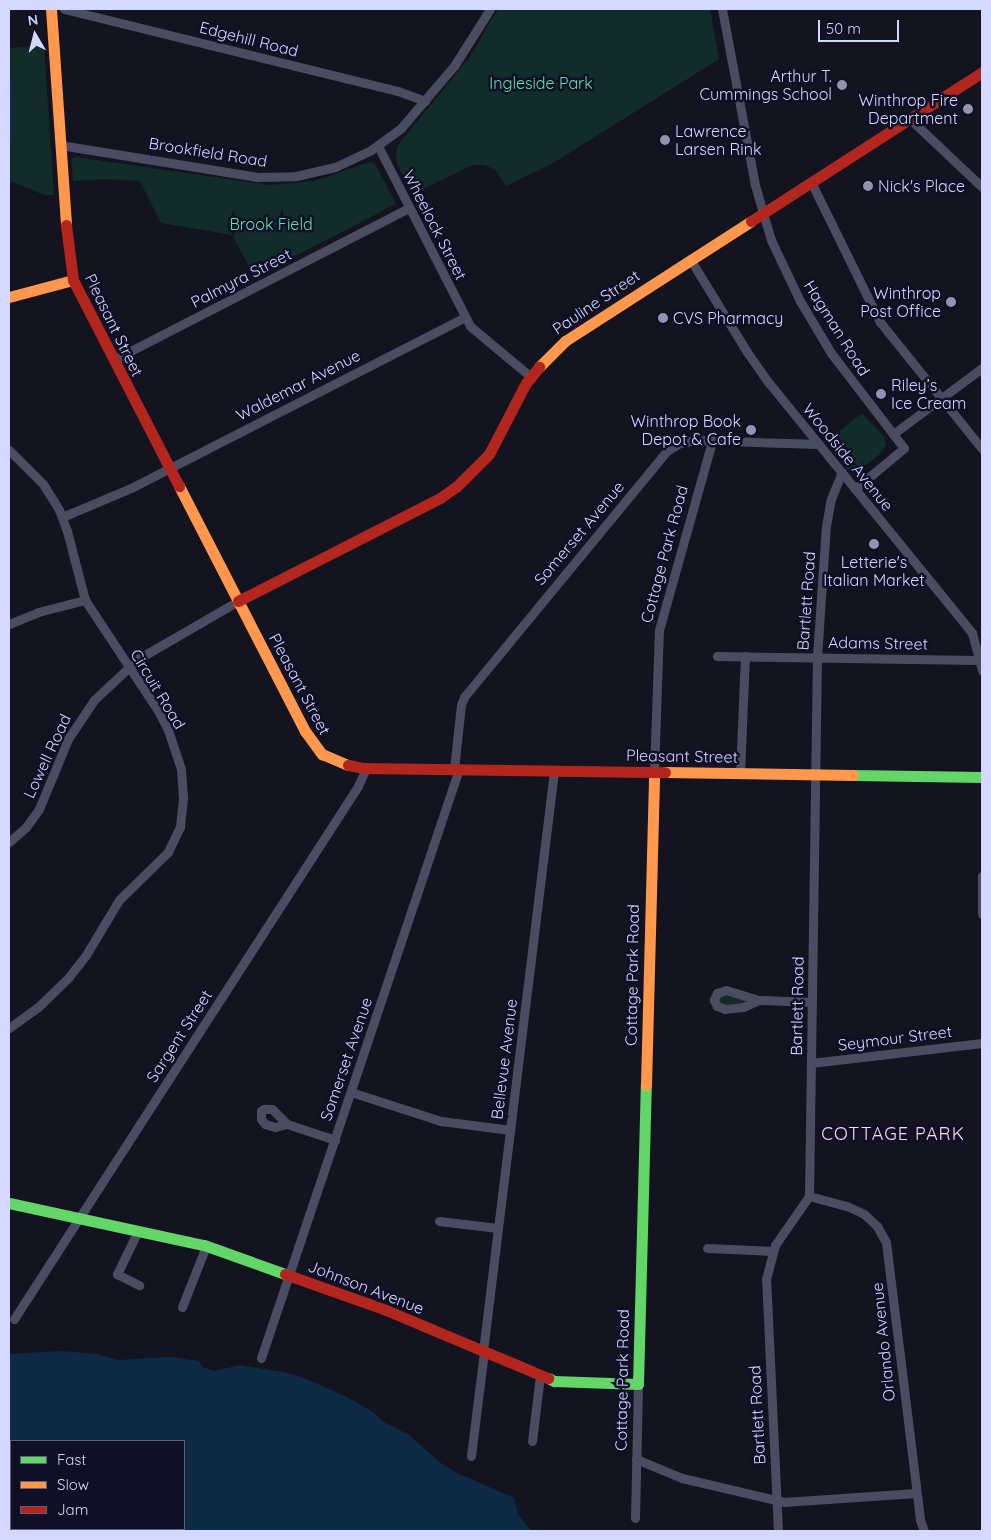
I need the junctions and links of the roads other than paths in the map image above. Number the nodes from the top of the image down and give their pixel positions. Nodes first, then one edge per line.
1 (51, 9) edge
2 (64, 9) edge
3 (490, 9) edge
4 (722, 9) edge
5 (982, 72) edge
6 (425, 101) junction
7 (910, 119) junction
8 (60, 145) junction
9 (378, 146) junction
10 (810, 182) junction
11 (982, 187) edge
12 (409, 208) junction
13 (762, 213) junction
14 (690, 259) junction
15 (73, 280) junction
16 (9, 297) edge
17 (465, 317) junction
18 (113, 360) junction
19 (982, 368) edge
20 (530, 377) junction
21 (941, 398) junction
22 (893, 434) junction
23 (712, 441) junction
24 (819, 444) junction
25 (982, 447) edge
26 (10, 454) edge
27 (169, 468) junction
28 (842, 472) junction
29 (855, 489) junction
30 (62, 517) junction
31 (85, 600) junction
32 (238, 601) junction
33 (9, 624) edge
34 (717, 656) dead end
35 (745, 656) junction
36 (817, 657) junction
37 (979, 660) junction
38 (128, 666) junction
39 (982, 670) edge
40 (366, 768) junction
41 (457, 769) junction
42 (554, 771) junction
43 (654, 772) junction
44 (740, 774) junction
45 (815, 775) junction
46 (982, 777) edge
47 (9, 842) edge
48 (982, 876) edge
49 (982, 914) edge
50 (759, 1000) dead end
51 (812, 1002) junction
52 (9, 1028) edge
53 (982, 1042) edge
54 (811, 1063) junction
55 (351, 1092) junction
56 (287, 1124) dead end
57 (510, 1130) junction
58 (335, 1140) junction
59 (809, 1196) junction
60 (9, 1203) edge
61 (80, 1219) junction
62 (439, 1221) dead end
63 (498, 1228) junction
64 (138, 1231) junction
65 (206, 1246) junction
66 (707, 1248) dead end
67 (772, 1251) junction
68 (289, 1276) junction
69 (139, 1285) dead end
70 (182, 1307) dead end
71 (14, 1319) dead end
72 (483, 1352) junction
73 (261, 1358) dead end
74 (540, 1376) junction
75 (638, 1384) junction
76 (532, 1441) dead end
77 (470, 1456) dead end
78 (636, 1459) junction
79 (916, 1493) junction
80 (776, 1500) junction
81 (634, 1518) dead end
82 (778, 1531) edge
83 (924, 1531) edge

1 - 8 main road, Pleasant Street
2 - 6 street, Edgehill Road
3 - 6 street, Brookfield Road
4 - 13 street, Hagman Road
5 - 7 main road, Pauline Street
6 - 9 street, Brookfield Road
7 - 10 main road, Pauline Street
7 - 11 street
8 - 9 street, Brookfield Road
8 - 15 main road, Pleasant Street
9 - 12 street, Wheelock Street
10 - 13 main road, Pauline Street
10 - 21 street
12 - 17 street, Wheelock Street
12 - 18 street, Palmyra Street
13 - 14 main road, Pauline Street
13 - 22 street, Hagman Road
14 - 20 main road, Pauline Street
14 - 24 street, Woodside Avenue
15 - 16 main road
15 - 18 main road, Pleasant Street
17 - 20 street
17 - 27 street, Waldemar Avenue
18 - 27 main road, Pleasant Street
19 - 21 street
20 - 32 main road, Pauline Street
21 - 22 street
21 - 25 street
22 - 29 street, Hagman Road
23 - 24 street, Somerset Avenue
23 - 41 street, Somerset Avenue
23 - 43 street, Cottage Park Road
24 - 28 street, Woodside Avenue
26 - 30 street, Circuit Road
27 - 30 street, Waldemar Avenue
27 - 32 main road, Pleasant Street
28 - 29 street, Woodside Avenue
28 - 36 street, Bartlett Road
29 - 37 street, Woodside Avenue
30 - 31 street, Circuit Road
31 - 33 street
31 - 38 street, Circuit Road
32 - 38 street, Lowell Road
32 - 40 main road, Pleasant Street
34 - 35 street, Adams Street
35 - 36 street, Adams Street
35 - 44 street
36 - 37 street, Adams Street
36 - 45 street, Bartlett Road
37 - 39 street, Woodside Avenue
38 - 47 street, Lowell Road
38 - 52 street, Circuit Road
40 - 41 main road, Pleasant Street
40 - 61 street, Sargent Street
41 - 42 main road, Pleasant Street
41 - 55 street, Somerset Avenue
42 - 43 main road, Pleasant Street
42 - 57 street, Bellevue Avenue
43 - 44 main road, Pleasant Street
43 - 75 main road, Cottage Park Road
44 - 45 main road, Pleasant Street
45 - 46 main road, Pleasant Street
45 - 51 street, Bartlett Road
48 - 49 street
50 - 51 street
51 - 54 street, Bartlett Road
53 - 54 street, Seymour Street
54 - 59 street, Bartlett Road
55 - 57 street
55 - 58 street, Somerset Avenue
56 - 58 street
57 - 63 street, Bellevue Avenue
58 - 68 street, Somerset Avenue
59 - 67 street, Bartlett Road
59 - 79 street, Orlando Avenue
60 - 61 main road, Johnson Avenue
61 - 64 main road, Johnson Avenue
61 - 71 street, Sargent Street
62 - 63 street
63 - 72 street, Bellevue Avenue
64 - 65 main road, Johnson Avenue
64 - 69 street
65 - 68 main road, Johnson Avenue
65 - 70 street
66 - 67 street
67 - 80 street, Bartlett Road
68 - 72 main road, Johnson Avenue
68 - 73 street, Somerset Avenue
72 - 74 main road, Johnson Avenue
72 - 77 street, Bellevue Avenue
74 - 75 main road, Johnson Avenue
74 - 76 street
75 - 78 street, Cottage Park Road
78 - 80 street
78 - 81 street, Cottage Park Road
79 - 80 street
79 - 83 street, Orlando Avenue
80 - 82 street, Bartlett Road

